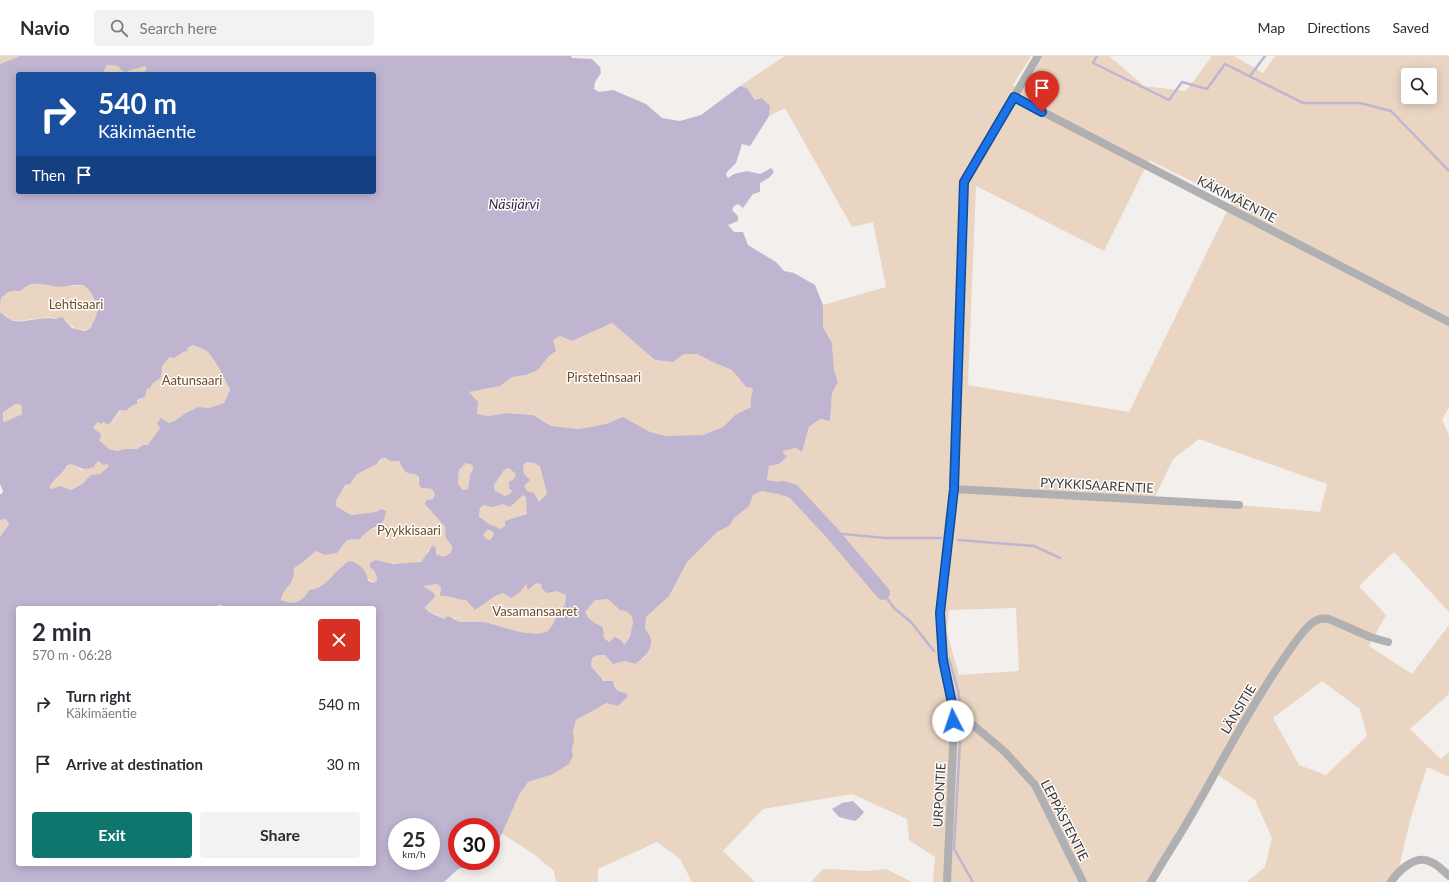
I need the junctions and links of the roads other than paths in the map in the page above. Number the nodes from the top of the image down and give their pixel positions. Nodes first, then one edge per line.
1 (1038, 56) edge
2 (1014, 97) junction
3 (1449, 322) edge
4 (954, 489) junction
5 (1239, 505) dead end
6 (1388, 642) dead end
7 (953, 708) junction
8 (1449, 876) edge
9 (947, 882) edge
10 (1083, 882) edge
11 (1151, 882) edge
12 (1391, 882) edge

1 - 2 street
2 - 3 street, KÄKIMÄENTIE
2 - 4 street
4 - 5 street, PYYKKISAARENTIE
4 - 7 street
6 - 11 street, LÄNSITIE
7 - 9 street, URPONTIE
7 - 10 street, LEPPÄSTENTIE
8 - 12 street

